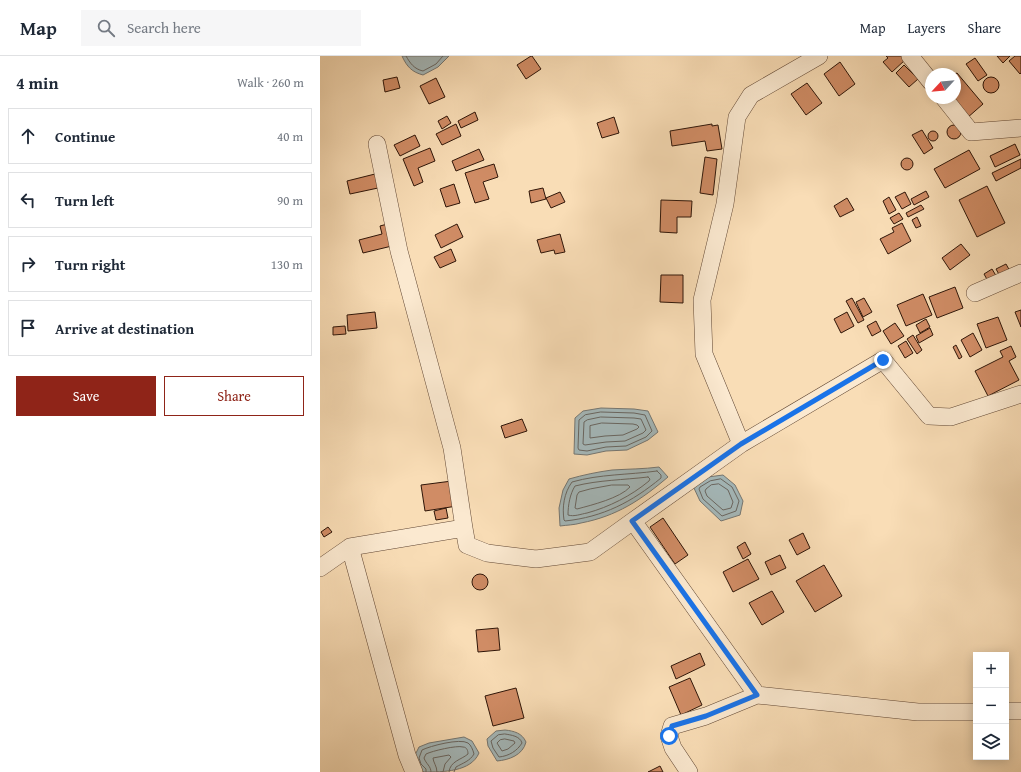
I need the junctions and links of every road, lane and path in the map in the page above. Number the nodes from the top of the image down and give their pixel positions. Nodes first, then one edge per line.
1 (819, 56) edge
2 (910, 56) edge
3 (925, 75) edge
4 (949, 104) edge
5 (1021, 128) edge
6 (377, 144) dead end
7 (1021, 273) edge
8 (975, 293) dead end
9 (1021, 394) edge
10 (741, 444) junction
11 (632, 521) junction
12 (464, 528) junction
13 (350, 547) junction
14 (320, 568) edge
15 (757, 695) junction
16 (1009, 711) edge
17 (1021, 711) edge
18 (973, 712) edge
19 (414, 772) edge
20 (689, 772) edge

1 - 10 street
2 - 3 street
4 - 5 street
6 - 12 street
7 - 8 street
9 - 10 street
10 - 11 street
11 - 12 street
11 - 15 street
12 - 13 street
13 - 14 street
13 - 19 street
15 - 18 street
15 - 20 street
16 - 17 street

